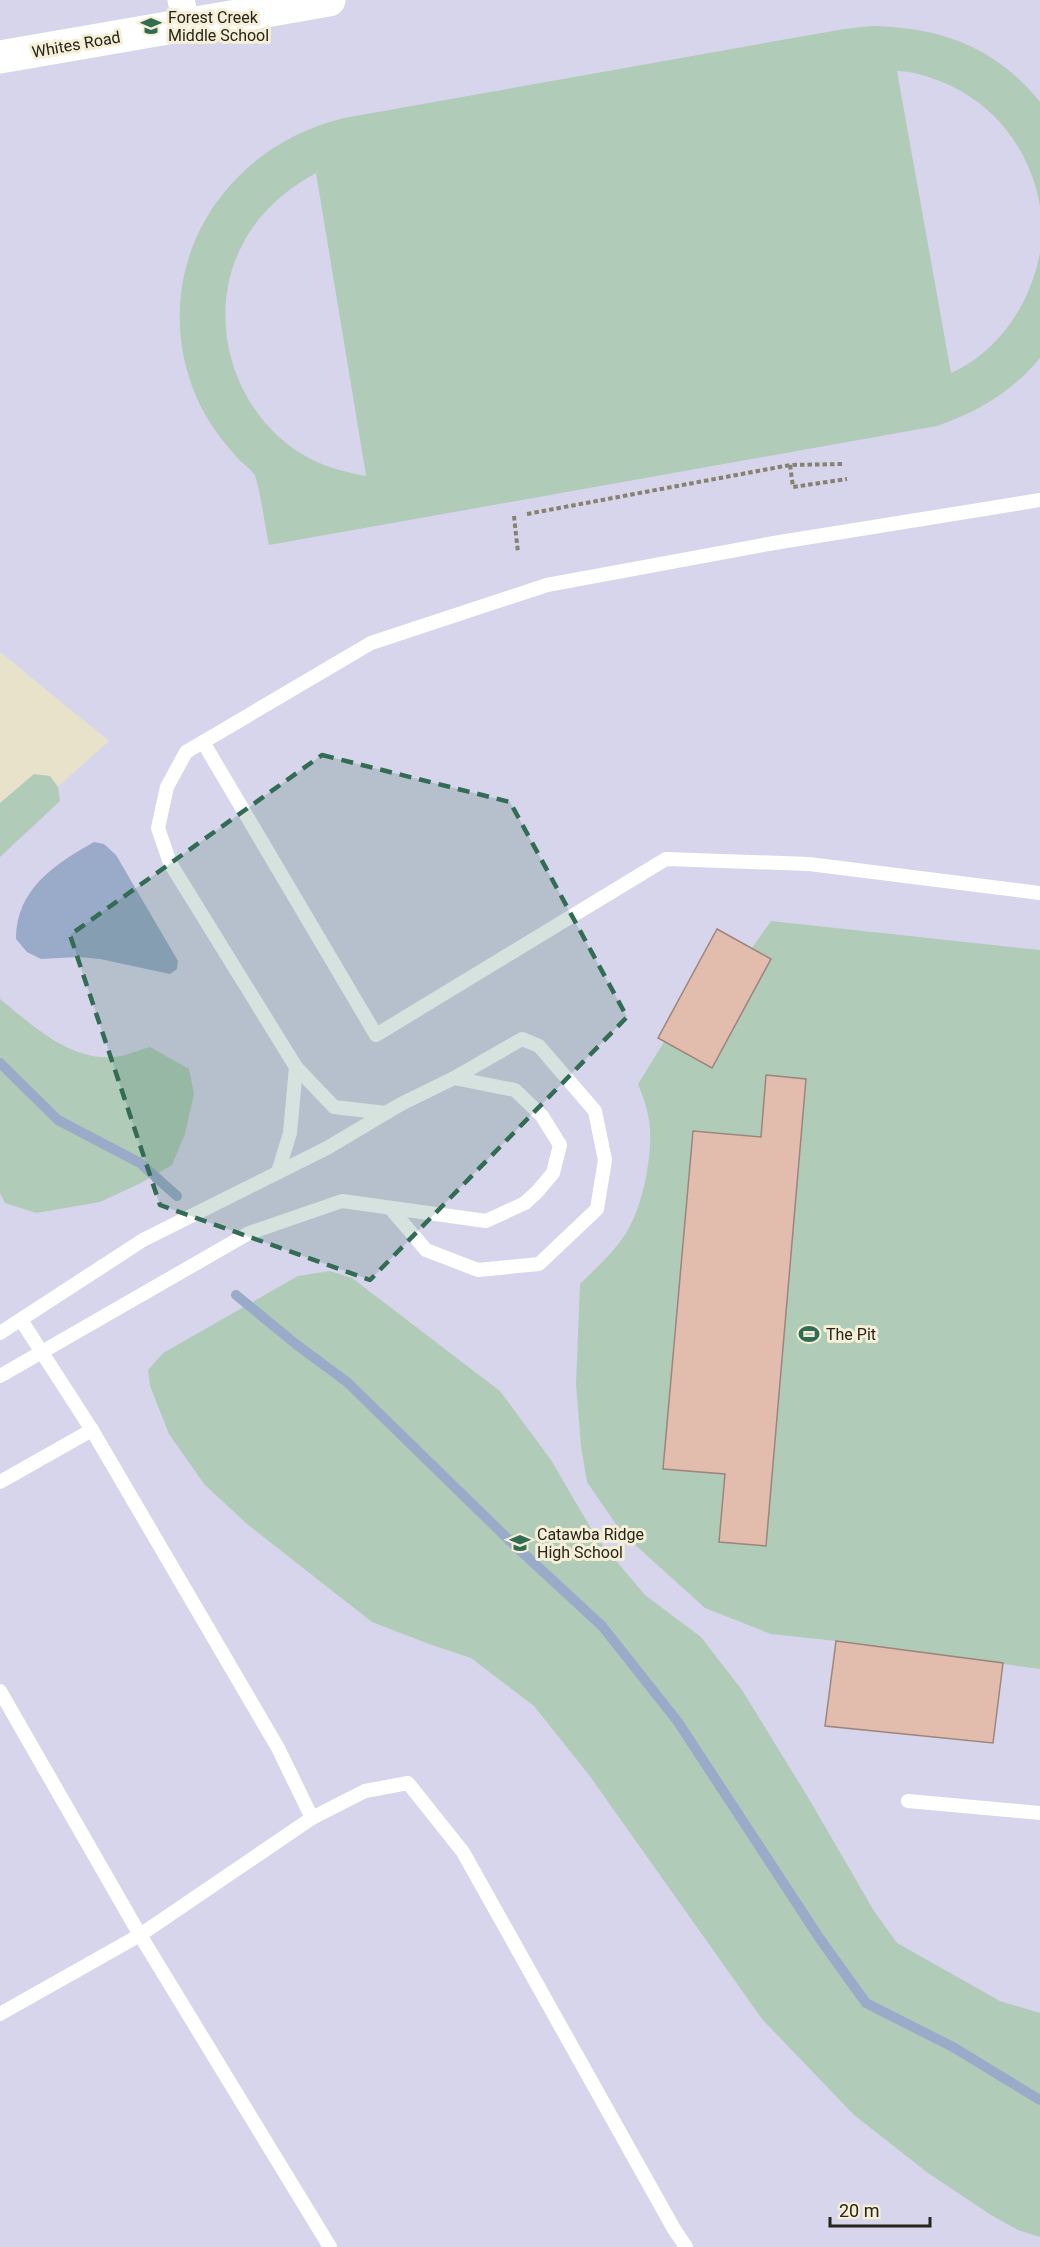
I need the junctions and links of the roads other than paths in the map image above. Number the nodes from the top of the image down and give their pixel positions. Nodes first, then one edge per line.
1 (329, 0) edge
2 (184, 12) edge
3 (0, 57) edge
4 (1040, 500) edge
5 (204, 741) junction
6 (1040, 893) edge
7 (296, 1067) junction
8 (454, 1078) junction
9 (386, 1113) junction
10 (278, 1172) junction
11 (391, 1209) junction
12 (21, 1320) junction
13 (0, 1333) edge
14 (42, 1351) junction
15 (0, 1376) edge
16 (92, 1430) junction
17 (0, 1482) edge
18 (0, 1691) edge
19 (908, 1801) dead end
20 (1040, 1813) edge
21 (312, 1818) junction
22 (140, 1935) junction
23 (0, 2014) edge
24 (330, 2247) edge
25 (686, 2247) edge

1 - 2 street, Whites Road
2 - 3 street, Whites Road
4 - 5 lane
5 - 6 lane
5 - 7 lane
7 - 9 lane
7 - 10 lane
8 - 9 lane
8 - 11 lane
8 - 11 lane
9 - 10 lane
10 - 12 lane
11 - 14 lane
12 - 13 lane
12 - 14 lane
14 - 15 lane
14 - 16 lane
16 - 17 lane
16 - 21 lane
18 - 22 lane
19 - 20 lane
21 - 22 lane
21 - 25 lane
22 - 23 lane
22 - 24 lane

